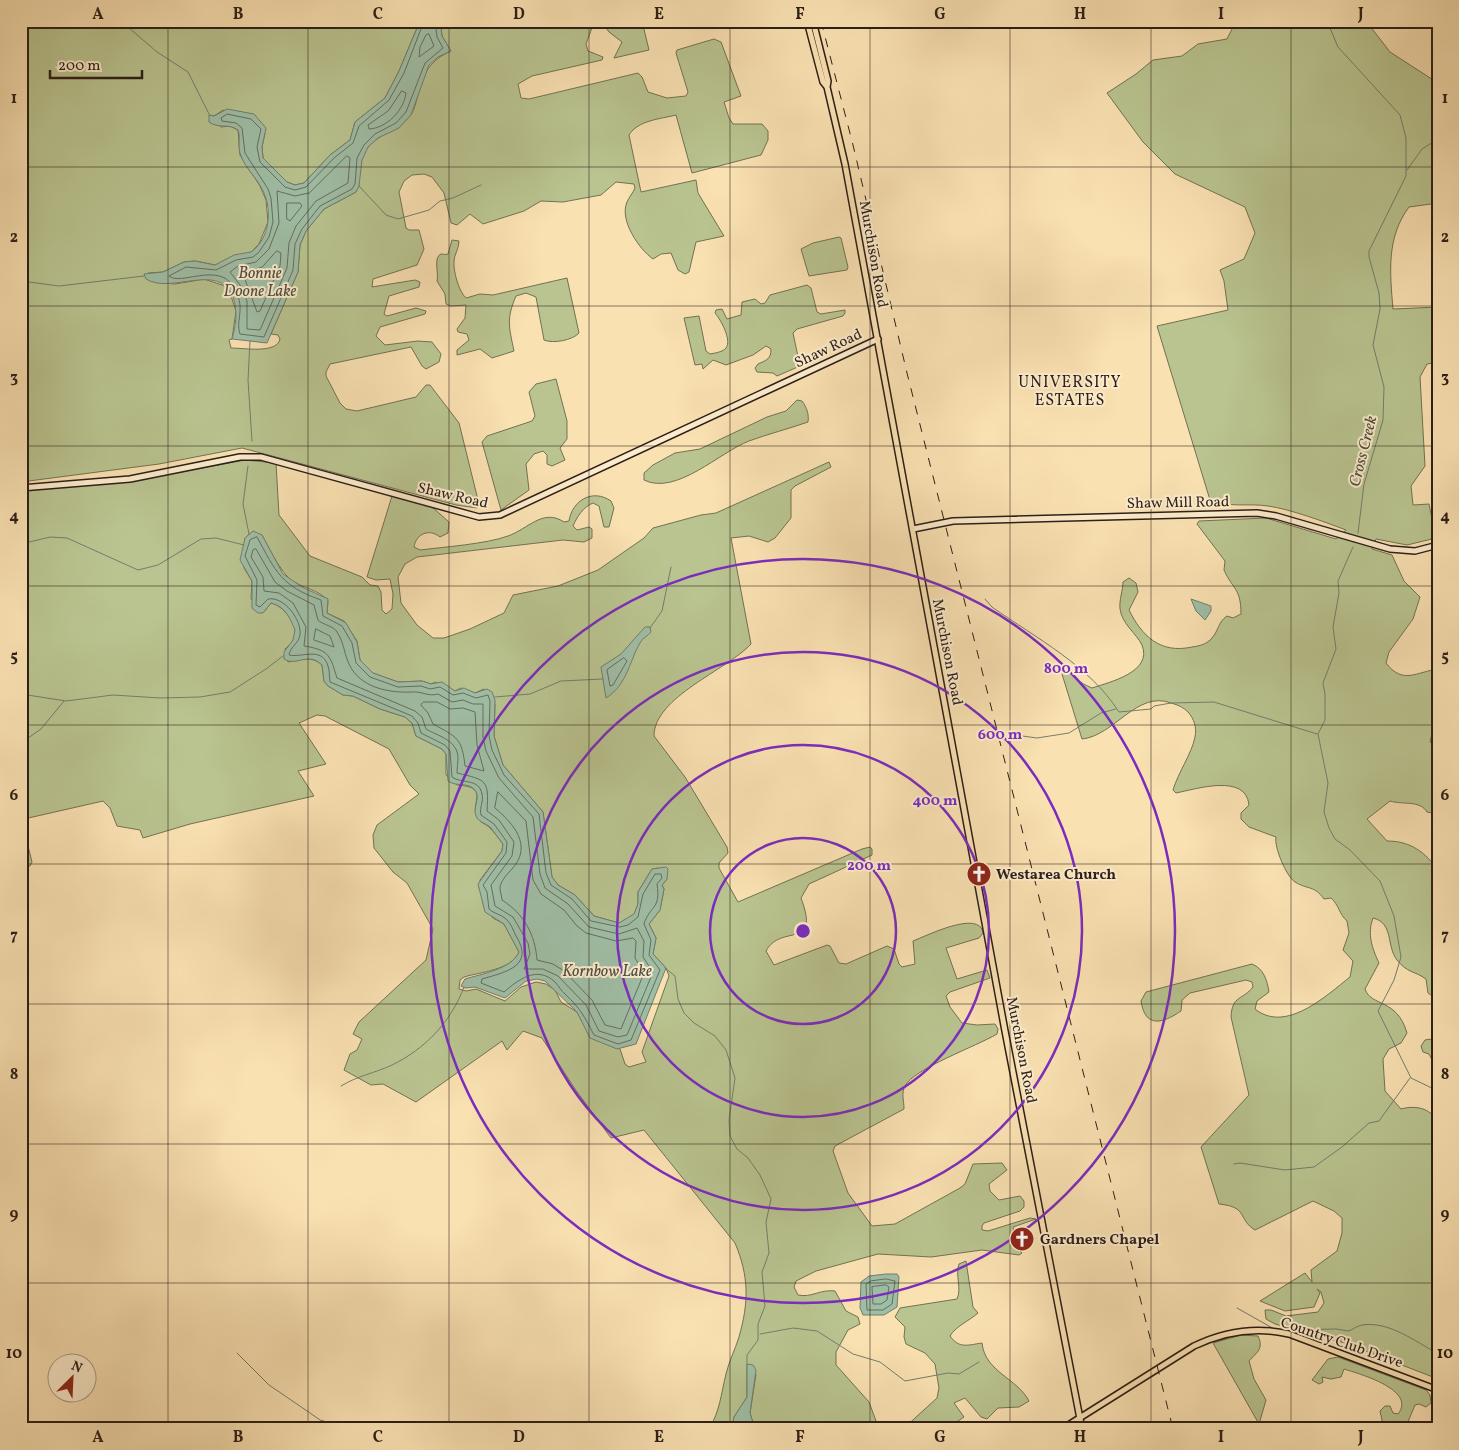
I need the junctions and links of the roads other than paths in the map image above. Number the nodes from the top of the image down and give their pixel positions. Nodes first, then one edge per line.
1 (807, 21) edge
2 (813, 21) edge
3 (827, 87) junction
4 (878, 339) junction
5 (21, 488) edge
6 (913, 529) junction
7 (1438, 545) edge
8 (1438, 1390) edge
9 (1080, 1417) junction
10 (1062, 1429) edge
11 (1082, 1429) edge

1 - 3 main road, Murchison Road
2 - 3 main road, Murchison Road
3 - 4 main road, Murchison Road
4 - 5 main road, Shaw Road
4 - 6 main road, Murchison Road
6 - 7 main road, Shaw Mill Road
6 - 9 main road, Murchison Road
8 - 9 main road, Country Club Drive
9 - 10 main road, Country Club Drive
9 - 11 main road, Murchison Road

